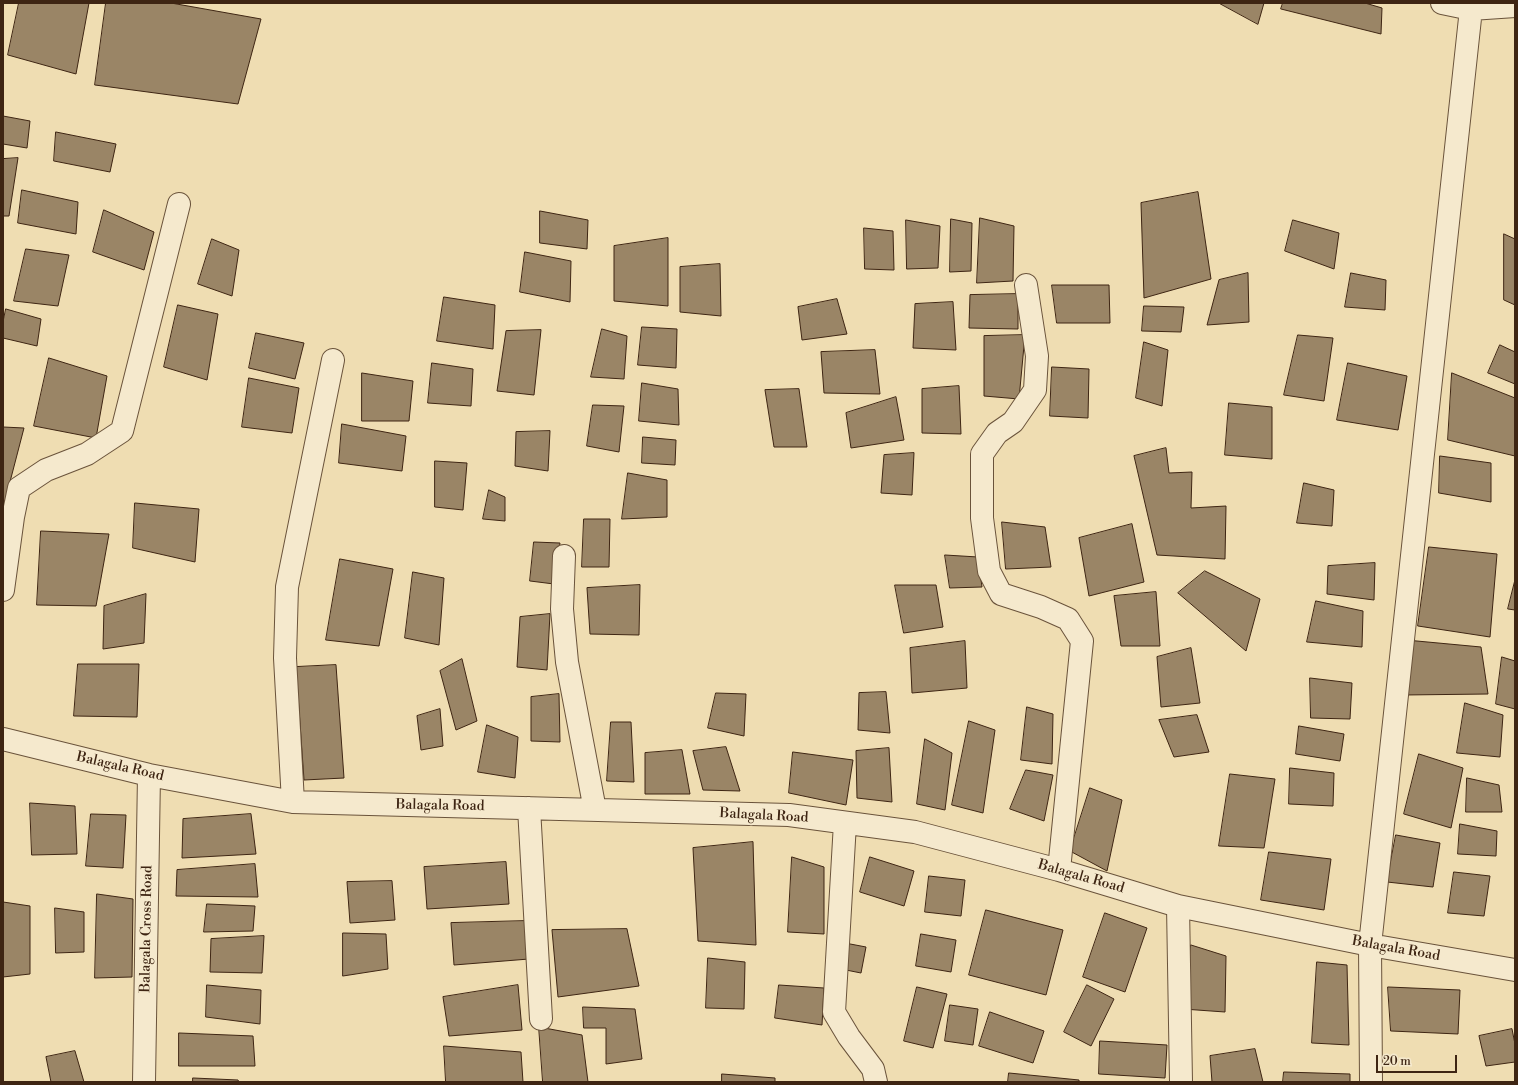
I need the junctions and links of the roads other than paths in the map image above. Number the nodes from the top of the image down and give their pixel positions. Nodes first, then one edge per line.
1 (1444, 3) edge
2 (1515, 6) edge
3 (1471, 9) junction
4 (179, 204) dead end
5 (1026, 285) dead end
6 (333, 360) dead end
7 (564, 556) dead end
8 (3, 590) edge
9 (3, 739) edge
10 (149, 775) junction
11 (293, 802) junction
12 (529, 808) junction
13 (595, 810) junction
14 (845, 822) junction
15 (1059, 870) junction
16 (1178, 906) junction
17 (1370, 945) junction
18 (1515, 970) edge
19 (541, 1019) dead end
20 (144, 1082) edge
21 (876, 1082) edge
22 (1181, 1082) edge
23 (1371, 1082) edge

1 - 3 street
2 - 3 street
3 - 17 street
4 - 8 street
5 - 15 street
6 - 11 street
7 - 13 street
9 - 10 street, Balagala Road
10 - 11 street, Balagala Road
10 - 20 street, Balagala Cross Road
11 - 12 street, Balagala Road
12 - 13 street, Balagala Road
12 - 19 street
13 - 14 street, Balagala Road
14 - 15 street, Balagala Road
14 - 21 street
15 - 16 street, Balagala Road
16 - 17 street, Balagala Road
16 - 22 street
17 - 18 street, Balagala Road
17 - 23 street

